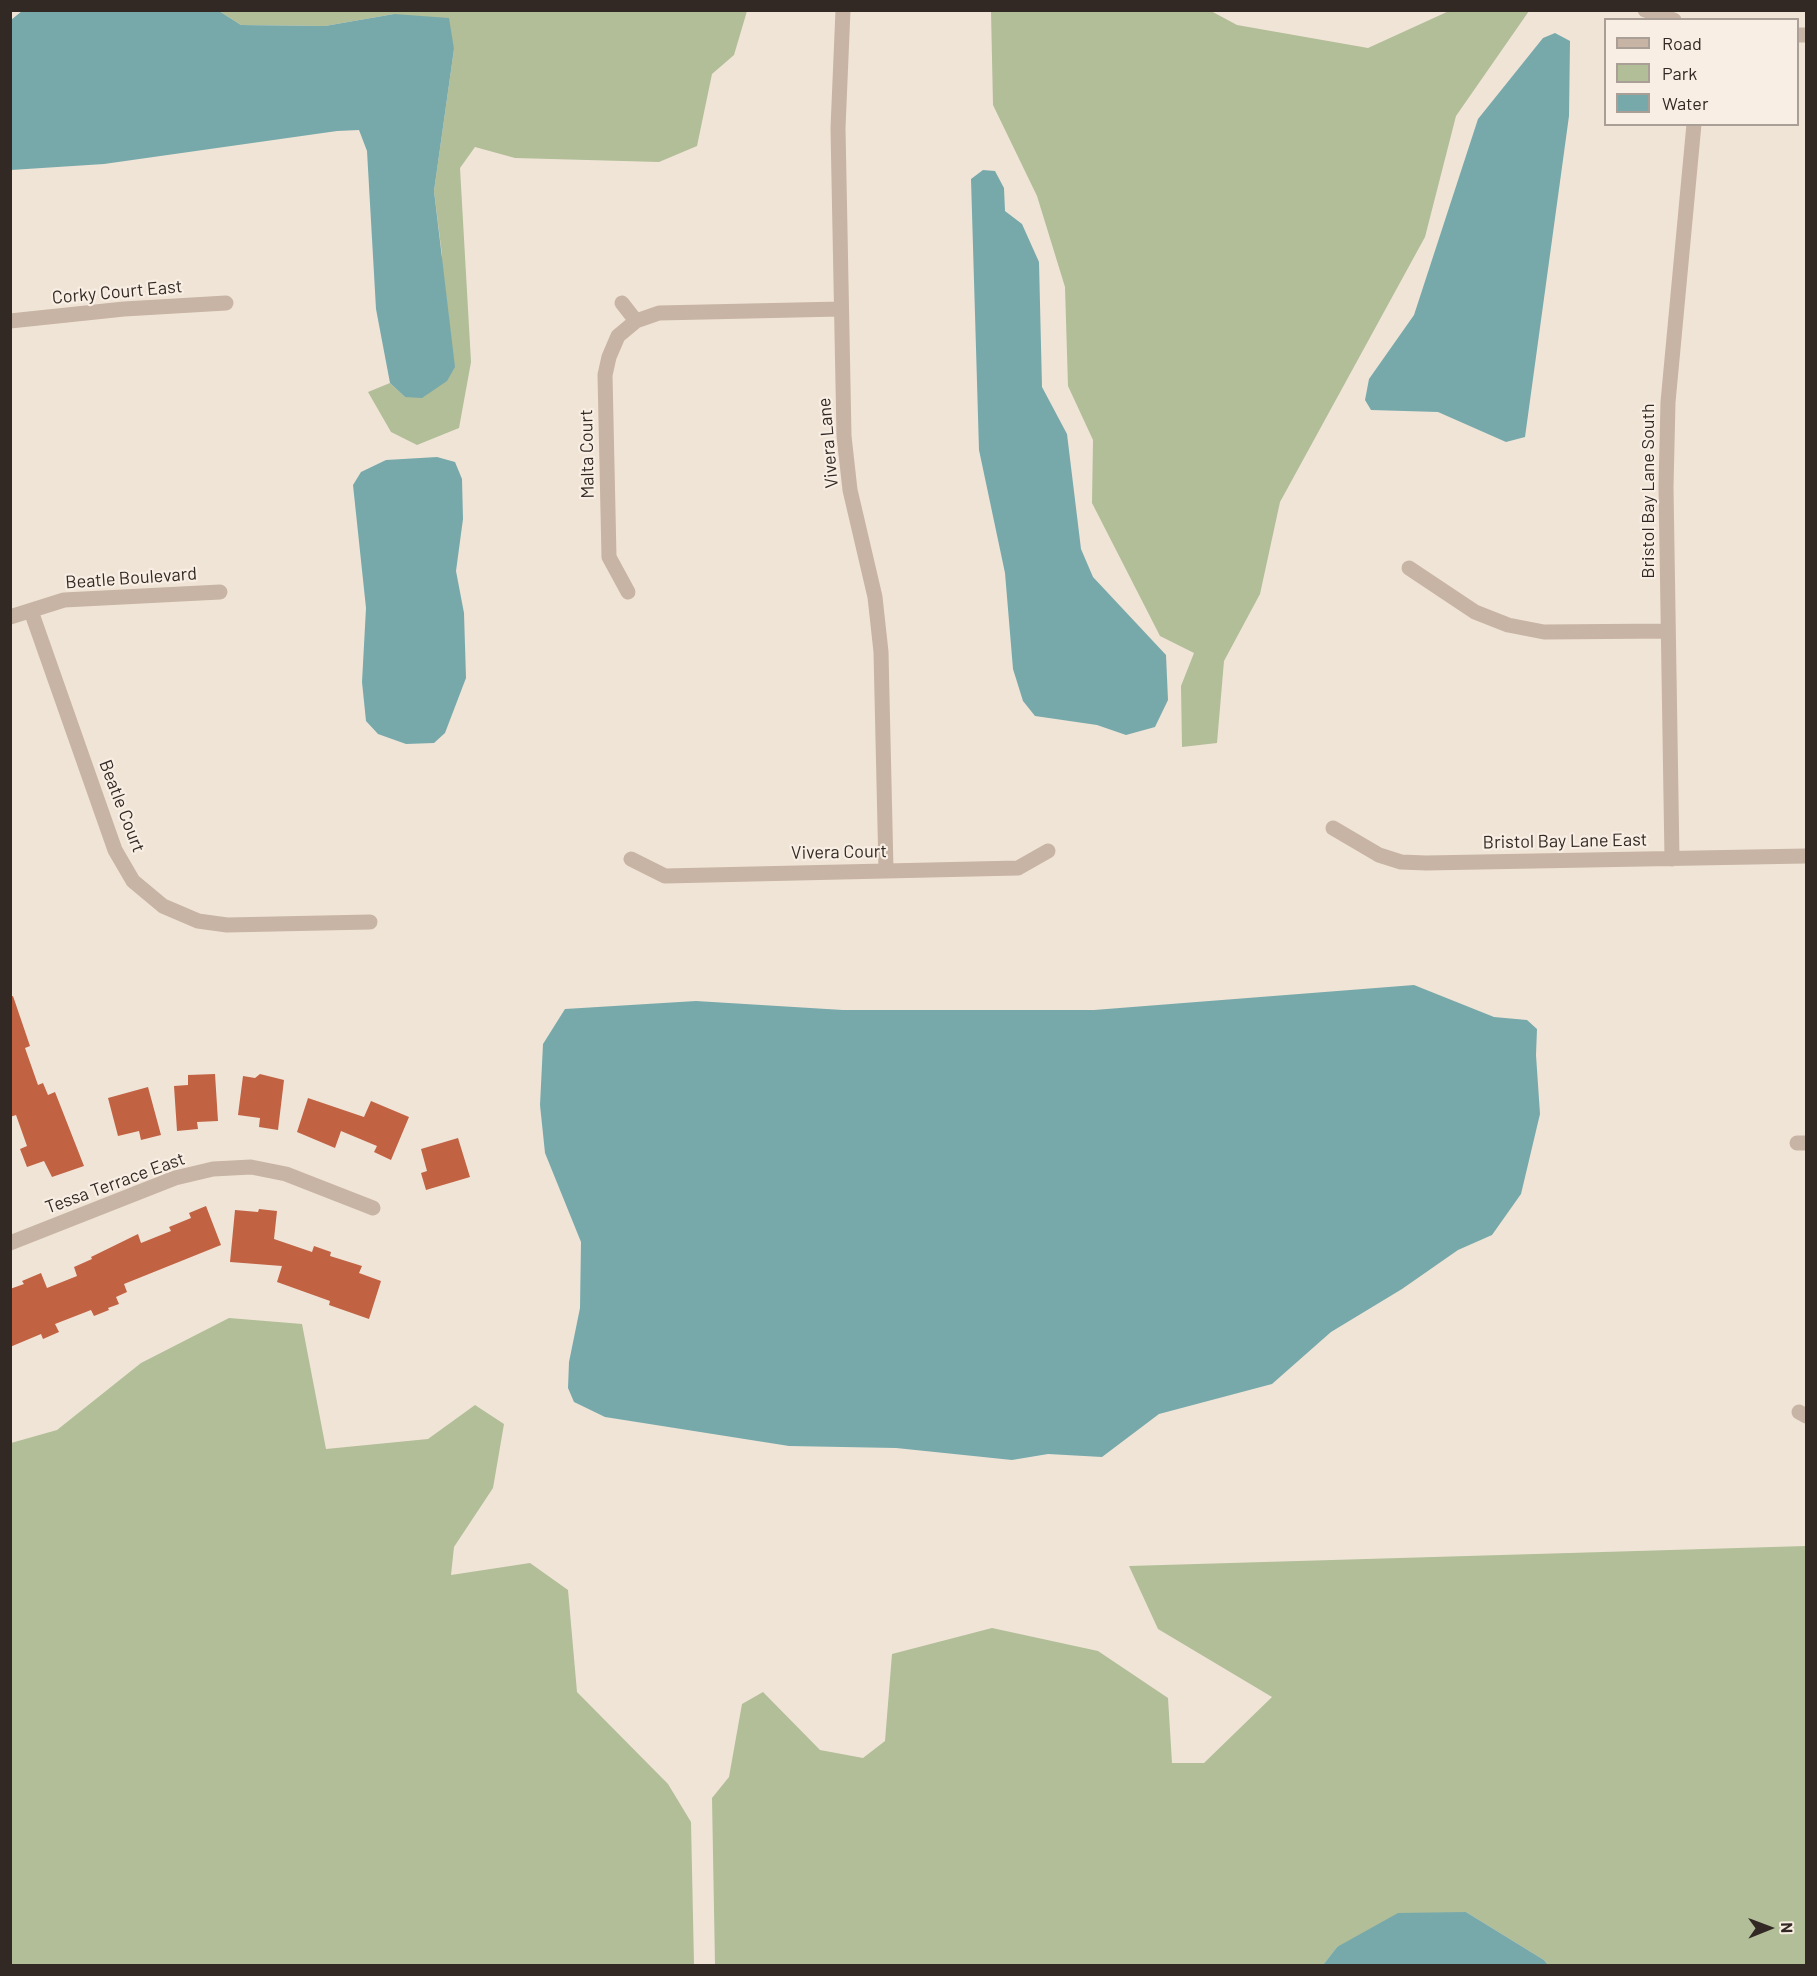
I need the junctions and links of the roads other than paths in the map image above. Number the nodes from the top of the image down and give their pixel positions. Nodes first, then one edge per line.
1 (843, 10) edge
2 (1644, 10) edge
3 (1668, 18) edge
4 (1694, 126) edge
5 (226, 303) dead end
6 (622, 303) dead end
7 (841, 309) junction
8 (10, 321) edge
9 (636, 321) junction
10 (1409, 568) dead end
11 (220, 592) dead end
12 (628, 592) dead end
13 (31, 611) junction
14 (10, 617) edge
15 (1668, 631) junction
16 (1333, 828) dead end
17 (1048, 851) dead end
18 (1806, 856) edge
19 (631, 859) dead end
20 (1672, 859) junction
21 (886, 870) junction
22 (369, 922) dead end
23 (373, 1208) dead end
24 (11, 1240) edge

1 - 7 street, Vivera Lane
2 - 3 street
4 - 15 street, Bristol Bay Lane South
5 - 8 street, Corky Court East
6 - 9 street
7 - 9 street, Malta Court
7 - 21 street, Vivera Lane
9 - 12 street, Malta Court
10 - 15 street
11 - 13 street, Beatle Boulevard
13 - 14 street, Beatle Boulevard
13 - 22 street, Beatle Court
15 - 20 street, Bristol Bay Lane South
16 - 20 street, Bristol Bay Lane East
17 - 21 street, Vivera Court
18 - 20 street, Bristol Bay Lane East
19 - 21 street, Vivera Court
23 - 24 street, Tessa Terrace East

